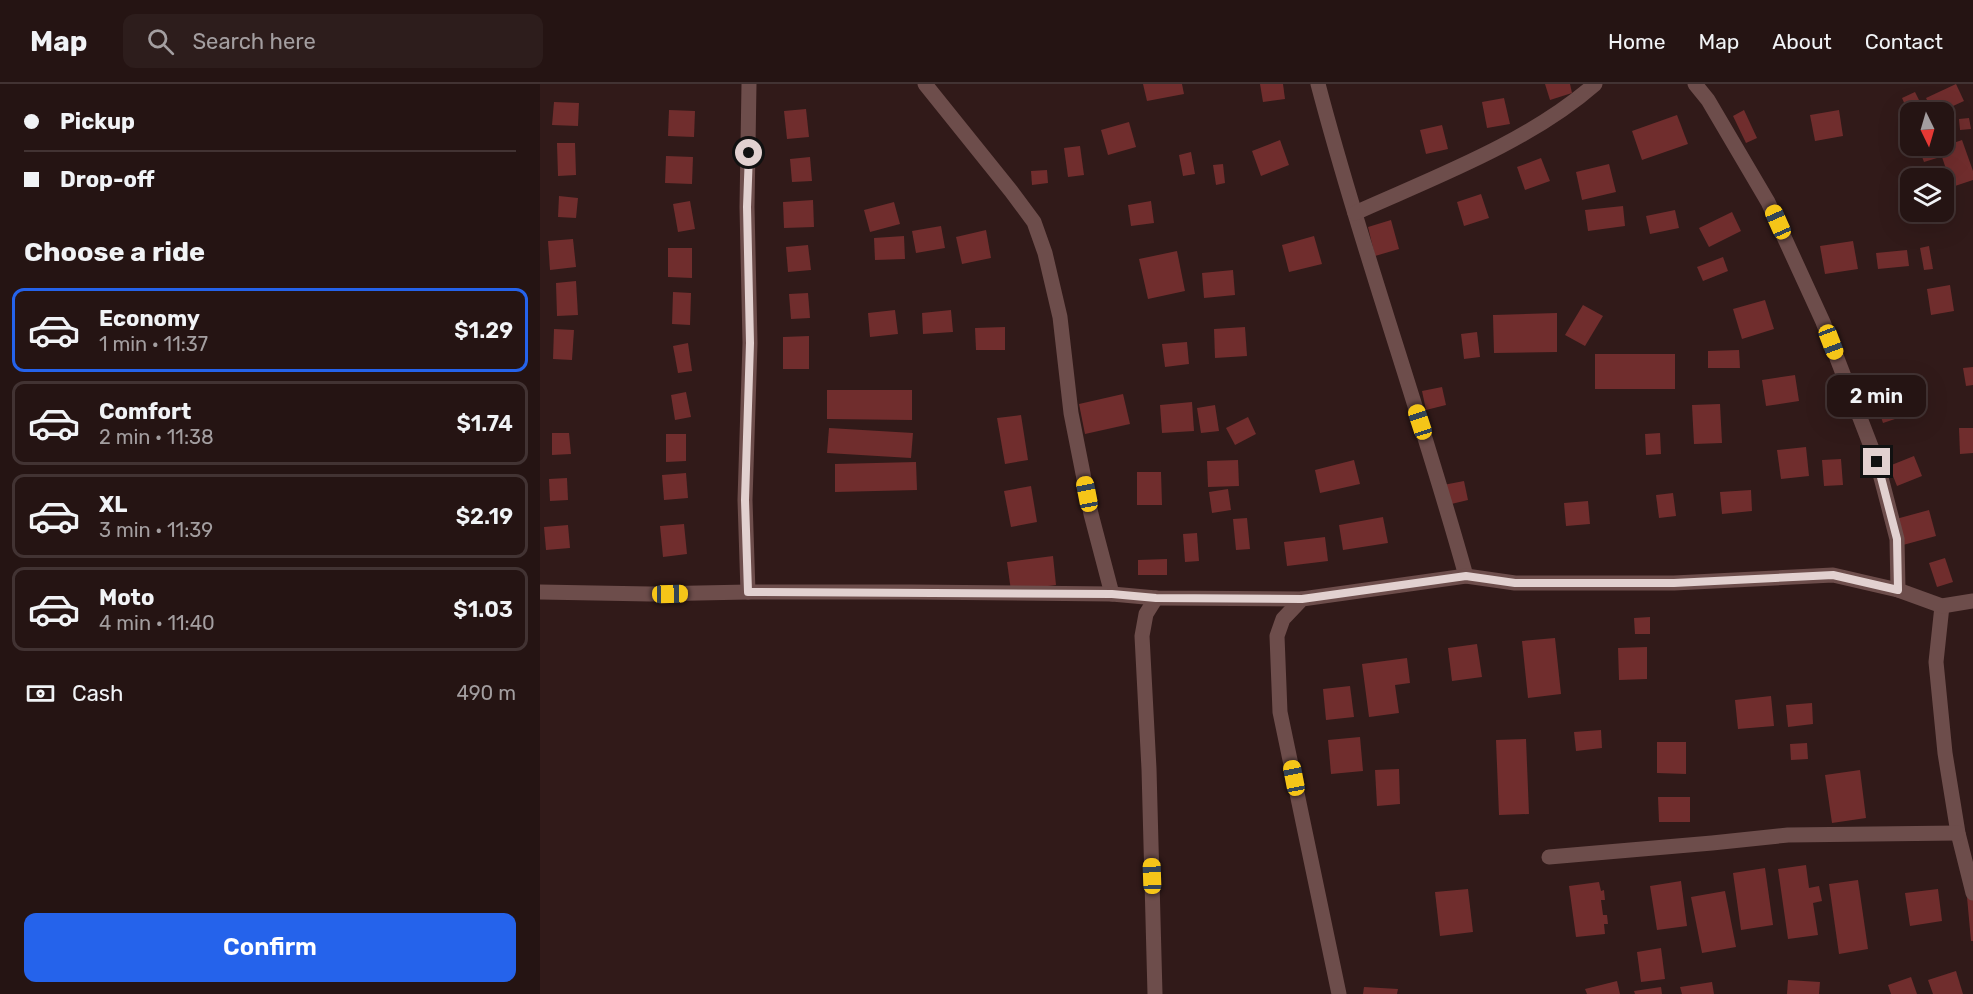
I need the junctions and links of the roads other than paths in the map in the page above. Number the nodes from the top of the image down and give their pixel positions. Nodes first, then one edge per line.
1 (749, 84) edge
2 (925, 84) edge
3 (1318, 84) edge
4 (1595, 84) edge
5 (1695, 84) edge
6 (1355, 213) junction
7 (1466, 576) junction
8 (1898, 590) junction
9 (540, 592) edge
10 (748, 592) junction
11 (1112, 594) junction
12 (1156, 598) junction
13 (1302, 599) junction
14 (1973, 601) edge
15 (1942, 606) junction
16 (1958, 833) junction
17 (1549, 857) dead end
18 (1973, 893) edge
19 (1155, 994) edge
20 (1339, 994) edge

1 - 10 street
2 - 11 street
3 - 6 street
4 - 6 street
5 - 8 street
6 - 7 street
7 - 8 street
7 - 13 street
8 - 15 street
9 - 10 street
10 - 11 street
11 - 12 street
12 - 13 street
12 - 19 street
13 - 20 street
14 - 15 street
15 - 16 street
16 - 17 street
16 - 18 street

